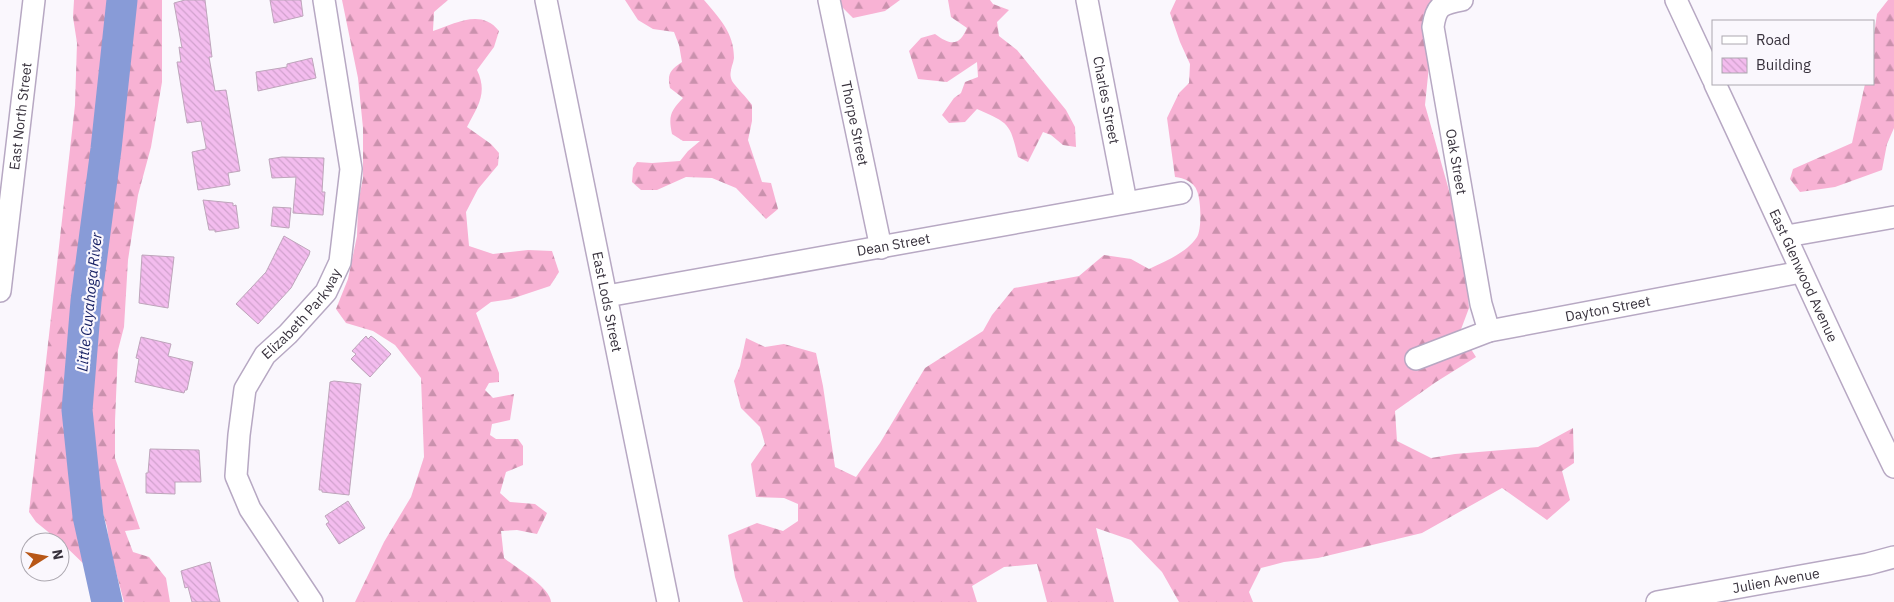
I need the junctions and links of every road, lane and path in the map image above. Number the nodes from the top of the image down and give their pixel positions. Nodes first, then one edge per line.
1 (34, 0) edge
2 (324, 0) edge
3 (546, 0) edge
4 (829, 0) edge
5 (1087, 0) edge
6 (1676, 0) edge
7 (1458, 1) edge
8 (1712, 77) edge
9 (1715, 85) edge
10 (1181, 193) dead end
11 (1126, 202) junction
12 (1894, 217) edge
13 (1787, 236) junction
14 (880, 248) junction
15 (1801, 272) junction
16 (0, 291) edge
17 (607, 296) junction
18 (1489, 331) junction
19 (1416, 359) dead end
20 (1894, 467) edge
21 (1894, 557) edge
22 (312, 602) edge
23 (668, 602) edge
24 (1657, 602) edge

1 - 16 street, East North Street
2 - 22 street, Elizabeth Parkway
3 - 17 street, East Lods Street
4 - 14 street, Thorpe Street
5 - 11 street, Charles Street
6 - 8 street
7 - 18 street, Oak Street
9 - 13 street, East Glenwood Avenue
10 - 11 street, Dean Street
11 - 14 street, Dean Street
12 - 13 street
13 - 15 street, East Glenwood Avenue
14 - 17 street, Dean Street
15 - 18 street, Dayton Street
15 - 20 street, East Glenwood Avenue
17 - 23 street, East Lods Street
18 - 19 street, Dayton Street
21 - 24 street, Julien Avenue

